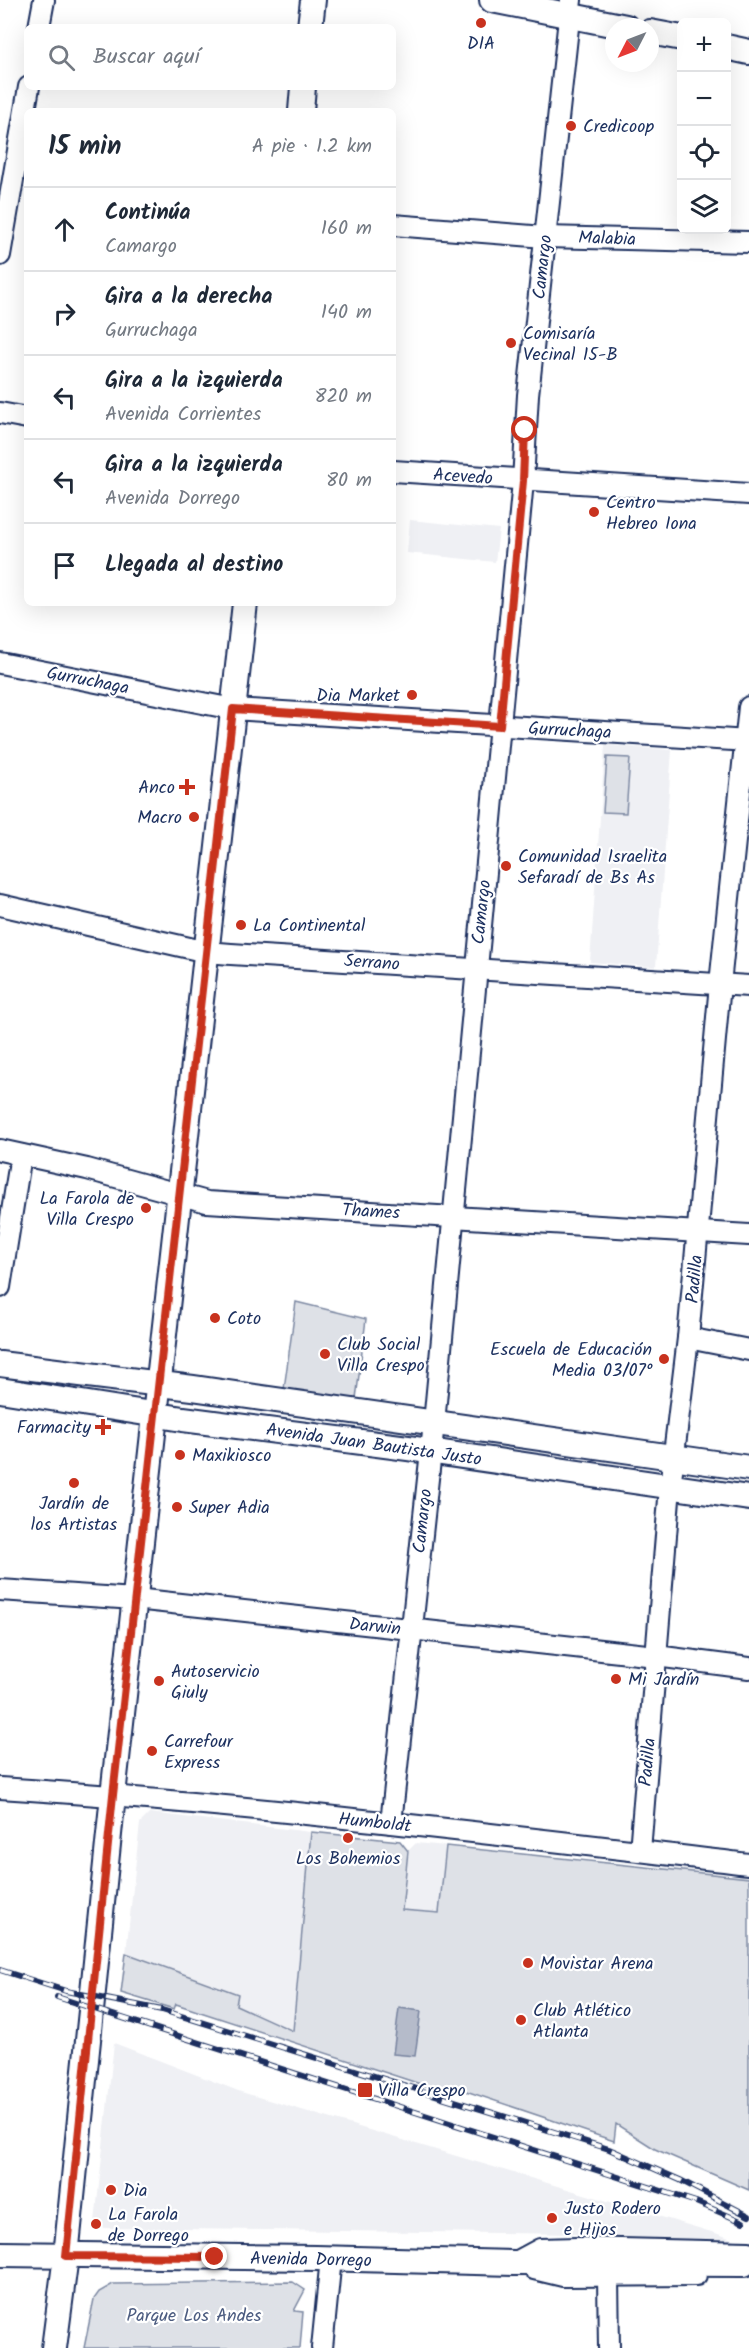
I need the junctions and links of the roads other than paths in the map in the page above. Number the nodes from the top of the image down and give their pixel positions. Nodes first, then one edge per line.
1 (44, 0) edge
2 (313, 0) edge
3 (492, 0) edge
4 (569, 8) edge
5 (605, 20) edge
6 (40, 24) edge
7 (310, 24) edge
8 (659, 34) edge
9 (677, 37) edge
10 (731, 48) edge
11 (749, 52) edge
12 (27, 90) edge
13 (303, 90) edge
14 (24, 108) edge
15 (301, 108) edge
16 (24, 109) edge
17 (14, 165) edge
18 (396, 225) edge
19 (545, 237) junction
20 (749, 242) edge
21 (0, 255) edge
22 (0, 413) edge
23 (24, 417) edge
24 (396, 471) edge
25 (523, 481) junction
26 (749, 494) edge
27 (245, 606) edge
28 (0, 663) edge
29 (749, 707) edge
30 (233, 709) junction
31 (500, 726) junction
32 (747, 740) edge
33 (0, 905) edge
34 (207, 952) junction
35 (475, 969) junction
36 (720, 984) junction
37 (749, 986) edge
38 (0, 1150) edge
39 (21, 1155) junction
40 (181, 1195) junction
41 (453, 1216) junction
42 (698, 1233) junction
43 (749, 1235) edge
44 (0, 1287) edge
45 (688, 1338) junction
46 (749, 1350) edge
47 (0, 1364) edge
48 (160, 1384) junction
49 (0, 1390) edge
50 (156, 1415) junction
51 (434, 1423) junction
52 (430, 1451) junction
53 (674, 1458) junction
54 (749, 1468) edge
55 (670, 1487) junction
56 (749, 1498) edge
57 (0, 1590) edge
58 (135, 1599) junction
59 (411, 1630) junction
60 (656, 1656) junction
61 (749, 1668) edge
62 (0, 1788) edge
63 (113, 1795) junction
64 (391, 1823) junction
65 (640, 1851) junction
66 (749, 1863) edge
67 (0, 2254) edge
68 (66, 2256) junction
69 (331, 2258) junction
70 (747, 2263) edge
71 (514, 2264) junction
72 (608, 2277) junction
73 (54, 2348) edge
74 (322, 2348) edge
75 (609, 2348) edge

1 - 6 street
2 - 7 main road
3 - 4 main road
4 - 5 main road
4 - 19 street, Camargo
8 - 9 main road
10 - 11 main road
12 - 14 street
13 - 15 main road
16 - 17 street
17 - 21 street
18 - 19 street, Malabia
19 - 20 street, Malabia
19 - 25 street, Camargo
22 - 23 street
24 - 25 street, Acevedo
25 - 26 street, Acevedo
25 - 31 street, Camargo
27 - 30 main road
28 - 30 street, Gurruchaga
29 - 32 street, Padilla
30 - 31 street, Gurruchaga
30 - 34 main road
31 - 32 street, Gurruchaga
31 - 35 street, Camargo
32 - 36 street, Padilla
33 - 34 street, Serrano
34 - 35 street, Serrano
34 - 40 main road
35 - 36 street, Serrano
35 - 41 street, Camargo
36 - 37 street, Serrano
36 - 42 street, Padilla
38 - 39 street, Thames
39 - 40 street, Thames
39 - 44 street
40 - 41 street, Thames
40 - 48 main road
41 - 42 street, Thames
41 - 51 street, Camargo
42 - 43 street, Thames
42 - 45 street, Padilla
45 - 46 street
45 - 53 street, Padilla
47 - 48 main road, Avenida Juan Bautista Justo
48 - 50 main road
48 - 51 main road, Avenida Juan Bautista Justo
49 - 50 main road, Avenida Juan Bautista Justo
50 - 52 main road, Avenida Juan Bautista Justo
50 - 58 main road
51 - 52 street, Camargo
51 - 53 main road, Avenida Juan Bautista Justo
52 - 55 main road, Avenida Juan Bautista Justo
52 - 59 street, Camargo
53 - 54 main road, Avenida Juan Bautista Justo
53 - 55 street, Padilla
55 - 56 main road, Avenida Juan Bautista Justo
55 - 60 street, Padilla
57 - 58 street, Darwin
58 - 59 street, Darwin
58 - 63 main road
59 - 60 street, Darwin
59 - 64 street, Camargo
60 - 61 street, Darwin
60 - 65 street, Padilla
62 - 63 street, Humboldt
63 - 64 street, Humboldt
63 - 68 main road
64 - 65 street, Humboldt
65 - 66 street, Humboldt
67 - 68 main road, Avenida Dorrego
68 - 69 main road, Avenida Dorrego
68 - 73 main road
69 - 71 main road, Avenida Dorrego
69 - 74 street
70 - 71 main road, Avenida Dorrego
70 - 72 street, Avenida Dorrego
71 - 72 street, Avenida Dorrego
72 - 75 street

